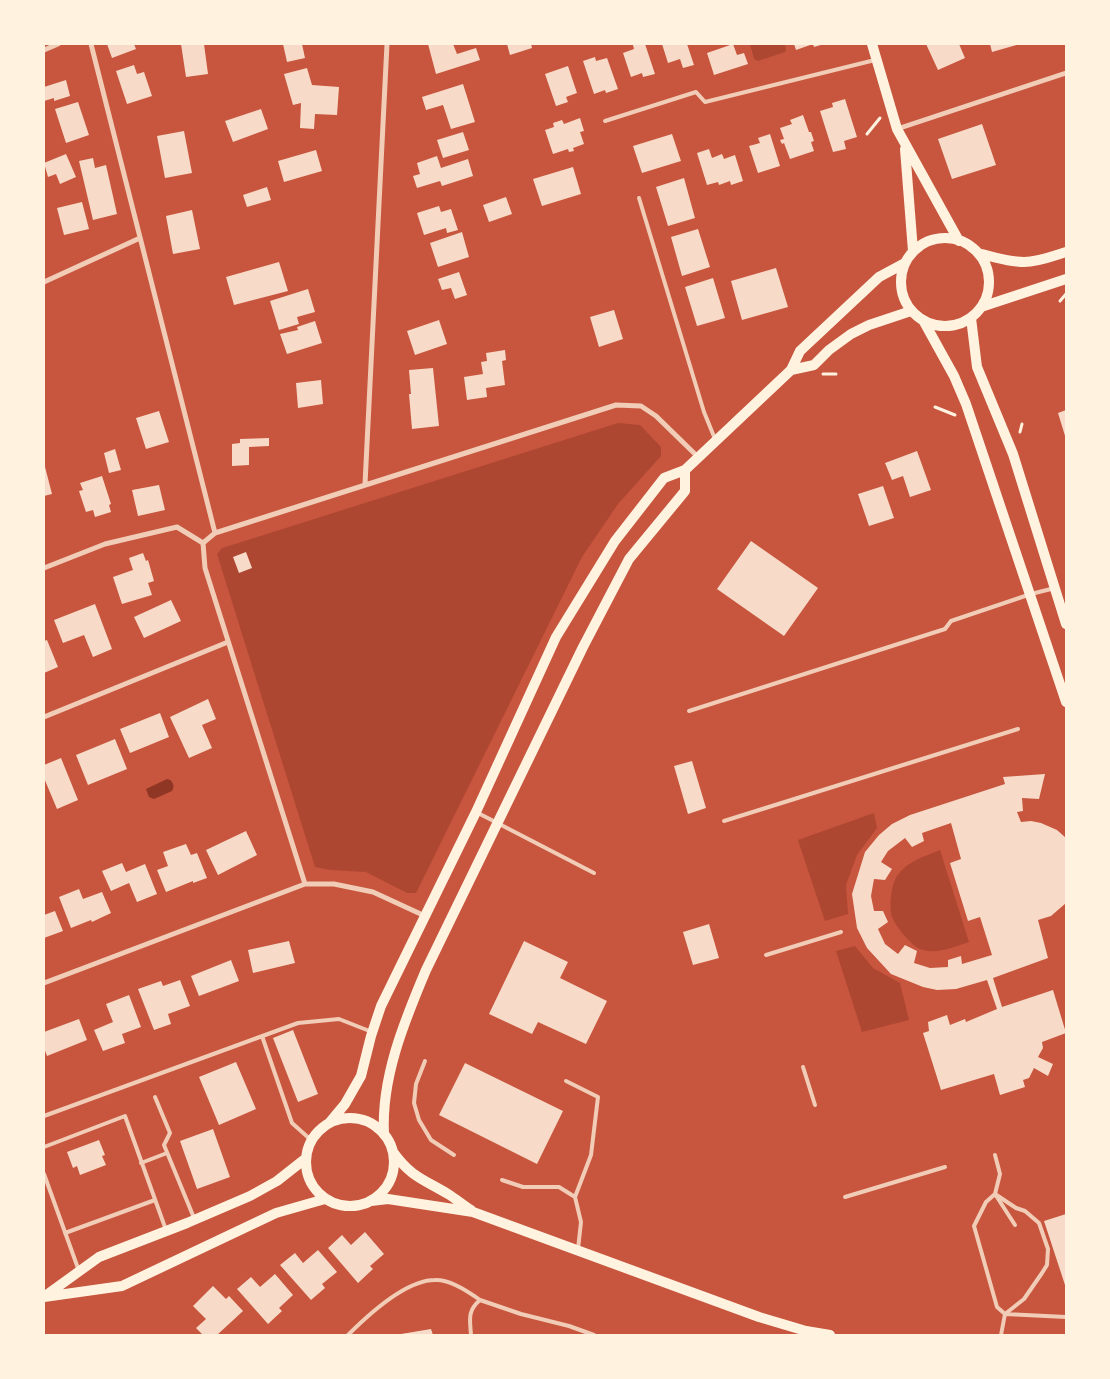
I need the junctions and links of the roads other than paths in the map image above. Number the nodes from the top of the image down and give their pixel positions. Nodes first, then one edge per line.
1 (58, 44) edge
2 (91, 44) edge
3 (387, 44) edge
4 (872, 44) edge
5 (44, 50) edge
6 (877, 60) junction
7 (1066, 73) edge
8 (605, 121) dead end
9 (897, 129) junction
10 (905, 145) junction
11 (639, 198) dead end
12 (140, 238) junction
13 (959, 241) junction
14 (913, 251) junction
15 (1066, 252) edge
16 (978, 253) junction
17 (905, 263) junction
18 (1066, 279) edge
19 (44, 282) edge
20 (981, 307) junction
21 (911, 311) junction
22 (970, 318) junction
23 (923, 320) junction
24 (791, 370) junction
25 (716, 441) junction
26 (698, 457) junction
27 (685, 470) junction
28 (365, 484) junction
29 (215, 532) junction
30 (203, 543) junction
31 (44, 568) edge
32 (1055, 588) junction
33 (1031, 594) junction
34 (1066, 624) edge
35 (228, 642) junction
36 (1066, 702) edge
37 (689, 711) dead end
38 (44, 717) edge
39 (1018, 729) dead end
40 (476, 812) junction
41 (724, 821) dead end
42 (498, 824) junction
43 (594, 872) dead end
44 (305, 884) junction
45 (425, 916) junction
46 (841, 932) dead end
47 (766, 955) dead end
48 (44, 983) edge
49 (372, 1032) junction
50 (262, 1036) junction
51 (425, 1061) dead end
52 (803, 1067) dead end
53 (566, 1081) dead end
54 (155, 1097) dead end
55 (815, 1105) dead end
56 (44, 1116) edge
57 (330, 1122) junction
58 (384, 1134) junction
59 (311, 1140) junction
60 (44, 1147) edge
61 (393, 1152) junction
62 (167, 1153) junction
63 (454, 1155) dead end
64 (995, 1155) dead end
65 (305, 1159) junction
66 (142, 1163) junction
67 (945, 1167) dead end
68 (44, 1174) edge
69 (502, 1180) dead end
70 (995, 1194) junction
71 (575, 1197) junction
72 (844, 1197) dead end
73 (325, 1199) junction
74 (155, 1200) junction
75 (371, 1201) junction
76 (473, 1212) junction
77 (194, 1220) junction
78 (1015, 1225) dead end
79 (167, 1231) junction
80 (65, 1233) junction
81 (577, 1251) junction
82 (79, 1272) junction
83 (44, 1296) edge
84 (480, 1300) junction
85 (1005, 1314) junction
86 (1066, 1317) edge
87 (805, 1333) edge
88 (348, 1335) edge
89 (472, 1335) edge
90 (594, 1335) edge
91 (830, 1335) edge
92 (1001, 1335) edge

1 - 5 street
2 - 12 street
3 - 28 street
4 - 6 main road
6 - 8 lane
6 - 9 main road
7 - 9 street
9 - 10 main road
10 - 13 main road
10 - 14 main road
11 - 25 lane
12 - 19 street
12 - 29 street
13 - 14 main road
13 - 16 main road
14 - 17 main road
15 - 16 main road
16 - 20 main road
17 - 21 main road
17 - 24 main road
18 - 20 main road
20 - 22 main road
21 - 23 main road
21 - 24 main road
22 - 23 main road
22 - 32 main road
23 - 33 main road
24 - 25 main road
25 - 26 main road
26 - 27 main road
26 - 28 street
27 - 40 main road
27 - 42 main road
28 - 29 street
29 - 30 street
30 - 31 street
30 - 35 street
32 - 33 lane
32 - 34 main road
33 - 36 main road
33 - 37 lane
35 - 38 street
35 - 44 street
39 - 41 lane
40 - 42 lane
40 - 45 main road
42 - 43 lane
42 - 58 main road
44 - 45 street
44 - 48 street
45 - 49 main road
46 - 47 lane
49 - 50 lane
49 - 57 main road
50 - 56 lane
50 - 59 lane
51 - 63 lane
52 - 55 lane
53 - 71 lane
54 - 62 lane
57 - 58 main road
57 - 59 main road
58 - 61 main road
59 - 65 main road
60 - 66 lane
61 - 75 main road
61 - 76 main road
62 - 66 lane
62 - 77 lane
64 - 70 lane
65 - 73 main road
65 - 77 main road
66 - 74 lane
67 - 72 lane
68 - 80 lane
69 - 71 lane
70 - 78 lane
70 - 85 lane
70 - 85 lane
71 - 81 lane
73 - 75 main road
73 - 83 main road
74 - 79 lane
74 - 80 lane
75 - 76 main road
76 - 81 main road
77 - 79 main road
79 - 82 main road
80 - 82 lane
81 - 87 main road
82 - 83 main road
84 - 88 lane
84 - 89 lane
84 - 90 lane
85 - 86 lane
85 - 92 lane
87 - 91 main road

